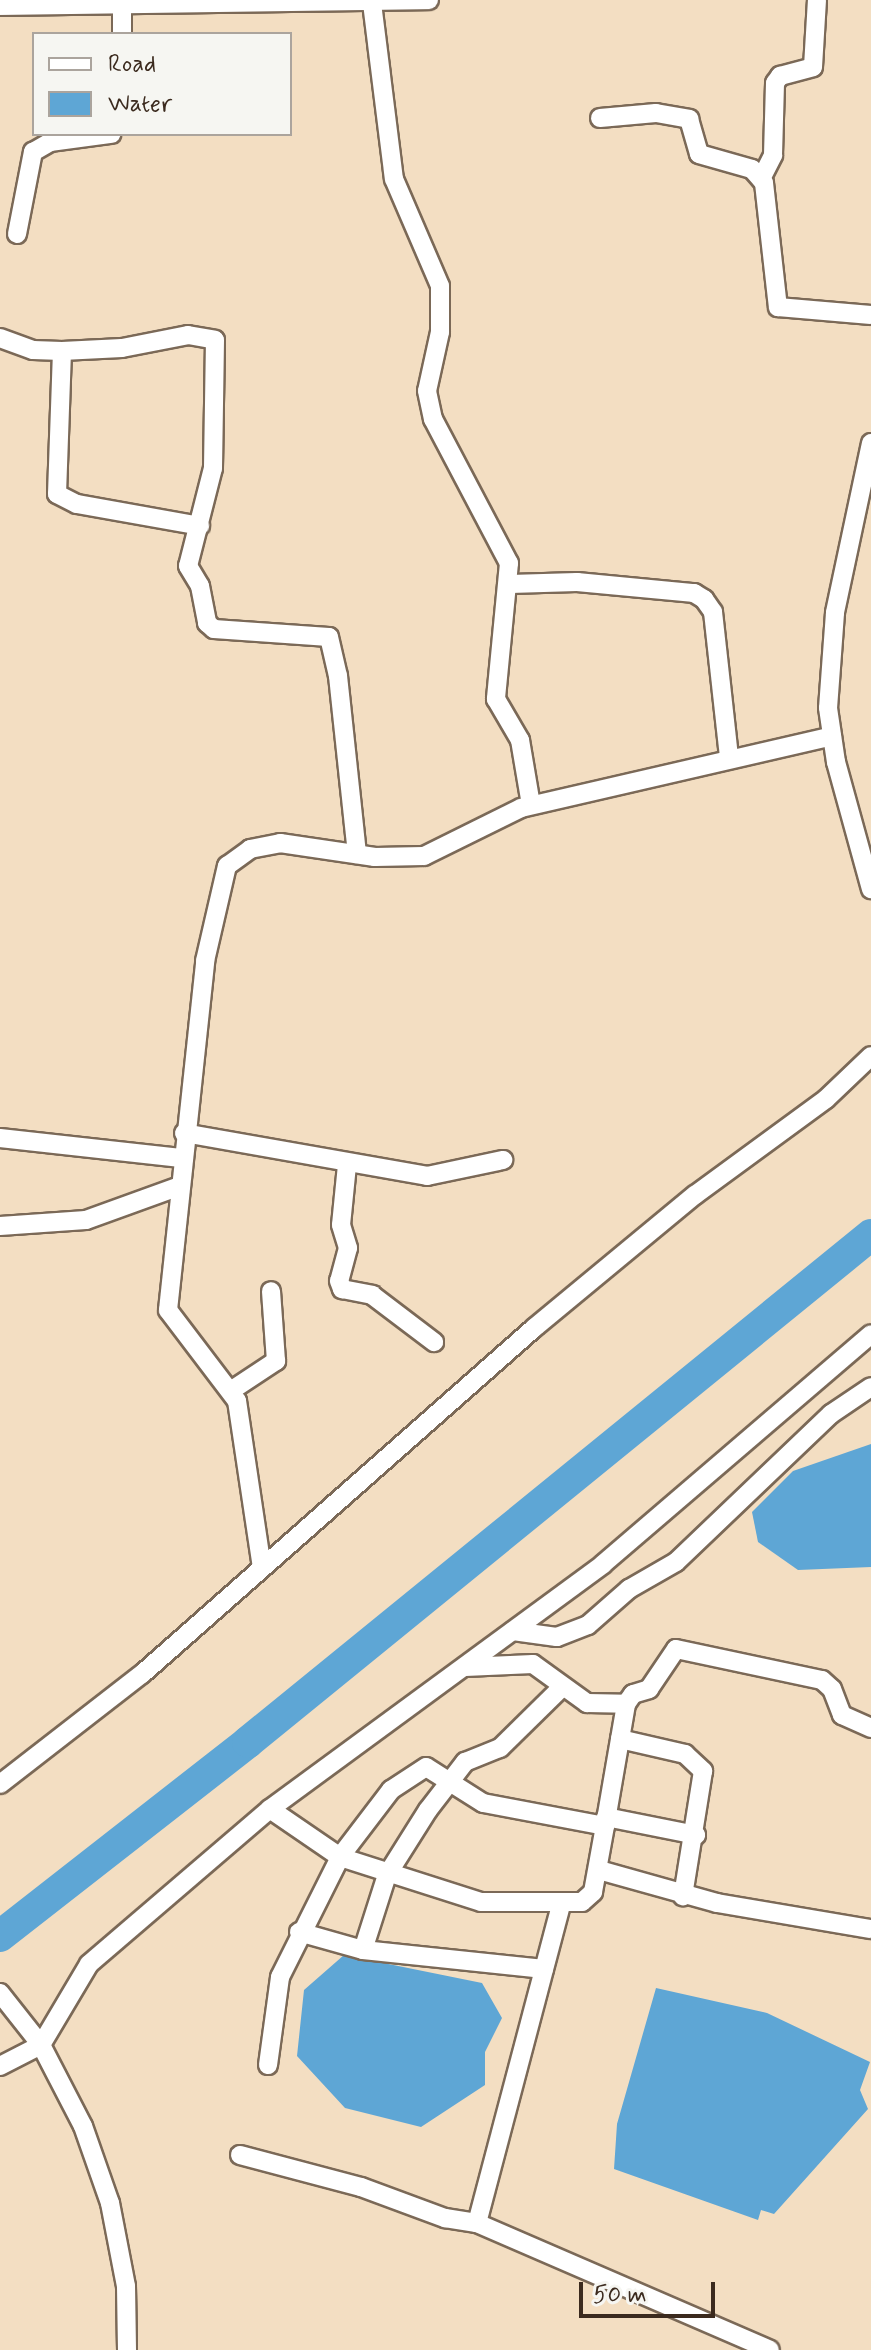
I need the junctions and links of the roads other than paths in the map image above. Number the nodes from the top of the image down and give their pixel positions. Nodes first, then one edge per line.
1 (429, 0) edge
2 (817, 0) edge
3 (281, 2) edge
4 (372, 3) junction
5 (122, 7) junction
6 (5, 8) edge
7 (122, 32) edge
8 (600, 118) dead end
9 (96, 136) edge
10 (761, 179) junction
11 (17, 234) dead end
12 (871, 315) edge
13 (0, 338) edge
14 (62, 351) junction
15 (871, 443) edge
16 (200, 526) junction
17 (510, 584) junction
18 (832, 736) junction
19 (729, 757) junction
20 (531, 805) junction
21 (357, 854) junction
22 (871, 889) edge
23 (871, 1056) edge
24 (184, 1133) junction
25 (0, 1138) edge
26 (181, 1158) junction
27 (503, 1160) dead end
28 (347, 1165) junction
29 (177, 1187) junction
30 (0, 1226) edge
31 (271, 1291) dead end
32 (871, 1334) edge
33 (434, 1342) dead end
34 (871, 1387) edge
35 (232, 1390) junction
36 (262, 1568) junction
37 (513, 1631) junction
38 (462, 1668) junction
39 (562, 1687) junction
40 (626, 1704) junction
41 (871, 1728) edge
42 (620, 1739) junction
43 (451, 1780) junction
44 (0, 1784) edge
45 (270, 1809) junction
46 (606, 1822) junction
47 (696, 1835) junction
48 (340, 1857) junction
49 (599, 1870) junction
50 (387, 1875) junction
51 (683, 1896) junction
52 (561, 1904) junction
53 (871, 1927) edge
54 (299, 1932) junction
55 (363, 1950) junction
56 (544, 1969) junction
57 (5, 1999) edge
58 (41, 2045) junction
59 (268, 2065) dead end
60 (0, 2066) edge
61 (240, 2155) dead end
62 (477, 2223) junction
63 (127, 2350) edge
64 (770, 2350) edge

1 - 4 street
2 - 10 street
3 - 4 street
3 - 5 street
4 - 17 street
5 - 6 street
5 - 7 street
8 - 10 street
9 - 11 street
10 - 12 street
13 - 14 street
14 - 16 street
14 - 16 street
15 - 18 street
16 - 21 street
17 - 19 street
17 - 20 street
18 - 19 street
18 - 22 street
19 - 20 street
20 - 21 street
21 - 24 street
23 - 36 street
24 - 26 street
24 - 28 street
25 - 26 street
26 - 29 street
27 - 28 street
28 - 33 street
29 - 30 street
29 - 35 street
31 - 35 street
32 - 37 street
34 - 37 street
35 - 36 street
36 - 44 street
37 - 38 street
38 - 39 street
38 - 45 street
39 - 40 street
39 - 43 street
40 - 41 street
40 - 42 street
42 - 46 street
42 - 47 street
43 - 46 street
43 - 48 street
43 - 50 street
45 - 48 street
45 - 58 street
46 - 47 street
46 - 49 street
47 - 51 street
48 - 50 street
48 - 54 street
49 - 51 street
49 - 52 street
50 - 52 street
50 - 55 street
51 - 53 street
52 - 56 street
54 - 55 street
54 - 59 street
55 - 56 street
56 - 62 street
57 - 58 street
58 - 60 street
58 - 63 street
61 - 62 street
62 - 64 street

